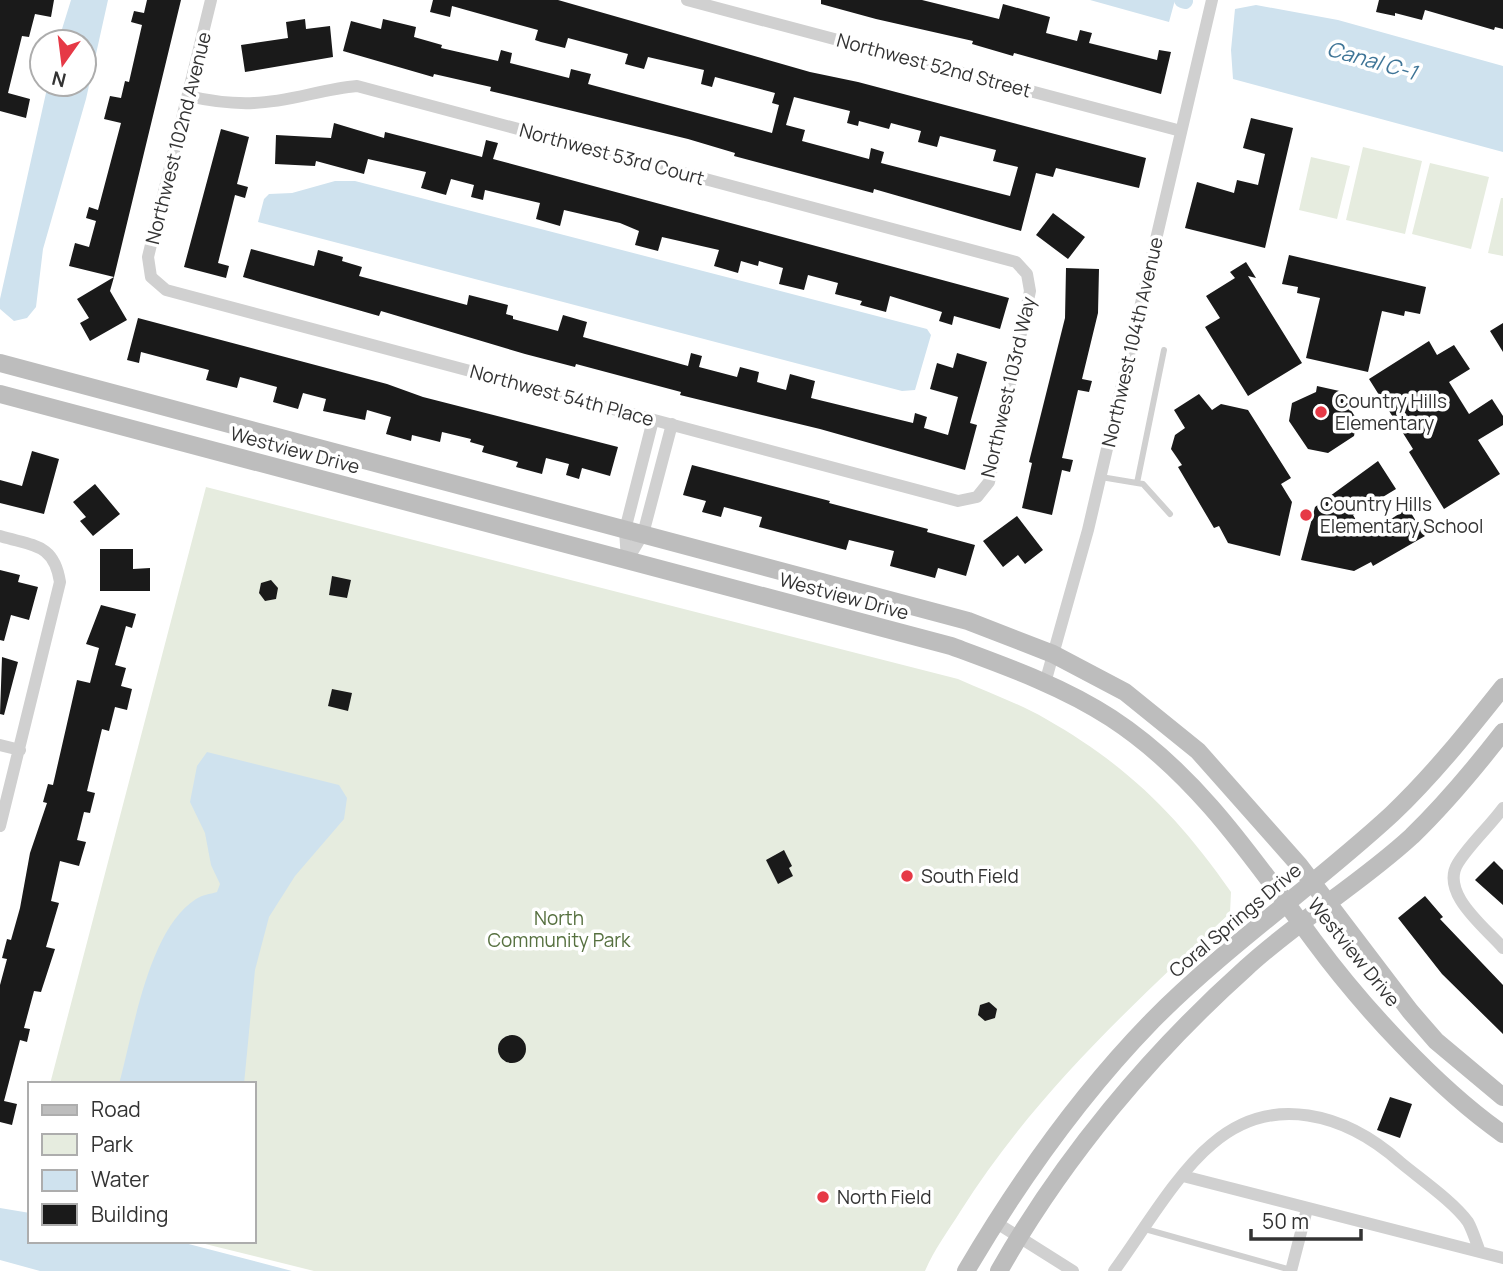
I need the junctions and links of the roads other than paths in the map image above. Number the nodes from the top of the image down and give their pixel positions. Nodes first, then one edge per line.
1 (211, 0) edge
2 (687, 0) edge
3 (1212, 0) edge
4 (188, 96) junction
5 (1181, 131) junction
6 (1027, 274) joint
7 (151, 277) joint
8 (1164, 350) dead end
9 (0, 363) edge
10 (0, 394) edge
11 (653, 420) junction
12 (672, 424) junction
13 (1100, 477) junction
14 (1137, 483) junction
15 (977, 496) joint
16 (1170, 514) dead end
17 (625, 530) junction
18 (643, 534) junction
19 (0, 536) edge
20 (627, 560) junction
21 (1054, 654) junction
22 (1045, 683) junction
23 (1503, 687) edge
24 (1503, 732) edge
25 (0, 745) edge
26 (20, 750) junction
27 (1503, 808) edge
28 (0, 826) edge
29 (1313, 882) junction
30 (1288, 904) junction
31 (1329, 904) junction
32 (1302, 924) junction
33 (1503, 948) edge
34 (1503, 1097) edge
35 (1503, 1134) edge
36 (1183, 1177) junction
37 (1307, 1209) junction
38 (995, 1222) junction
39 (1144, 1229) junction
40 (1018, 1237) junction
41 (1480, 1252) junction
42 (1503, 1258) edge
43 (966, 1271) edge
44 (999, 1271) edge
45 (1073, 1271) edge
46 (1114, 1271) edge
47 (1292, 1271) edge

1 - 4 street, Northwest 102nd Avenue
2 - 5 street, Northwest 52nd Street
3 - 5 street, Northwest 104th Avenue
4 - 6 street, Northwest 53rd Court
4 - 7 street, Northwest 102nd Avenue
5 - 13 street, Northwest 104th Avenue
6 - 15 street, Northwest 103rd Way
7 - 11 street, Northwest 54th Place
8 - 14 lane
9 - 17 street, Westview Drive
10 - 20 street, Westview Drive
11 - 12 street, Northwest 54th Place
11 - 17 street
12 - 15 street, Northwest 54th Place
12 - 18 street
13 - 14 lane
13 - 21 street, Northwest 104th Avenue
14 - 16 lane
17 - 18 street, Westview Drive
17 - 20 street
18 - 20 street
18 - 21 street, Westview Drive
19 - 26 street
20 - 22 street, Westview Drive
21 - 22 street, Northwest 104th Avenue
21 - 29 street, Westview Drive
22 - 30 street, Westview Drive
23 - 29 street, Coral Springs Drive
24 - 31 street
25 - 26 street
26 - 28 street
27 - 33 street
29 - 30 street, Coral Springs Drive
29 - 31 street, Westview Drive
30 - 32 street, Westview Drive
30 - 38 street, Coral Springs Drive
31 - 32 street
31 - 34 street, Westview Drive
32 - 35 street, Westview Drive
32 - 40 street
36 - 37 street
36 - 39 street
36 - 41 street
37 - 41 street
37 - 47 street
38 - 40 street
38 - 43 street, Coral Springs Drive
39 - 46 street
39 - 47 lane
40 - 44 street
40 - 45 street
41 - 42 street

